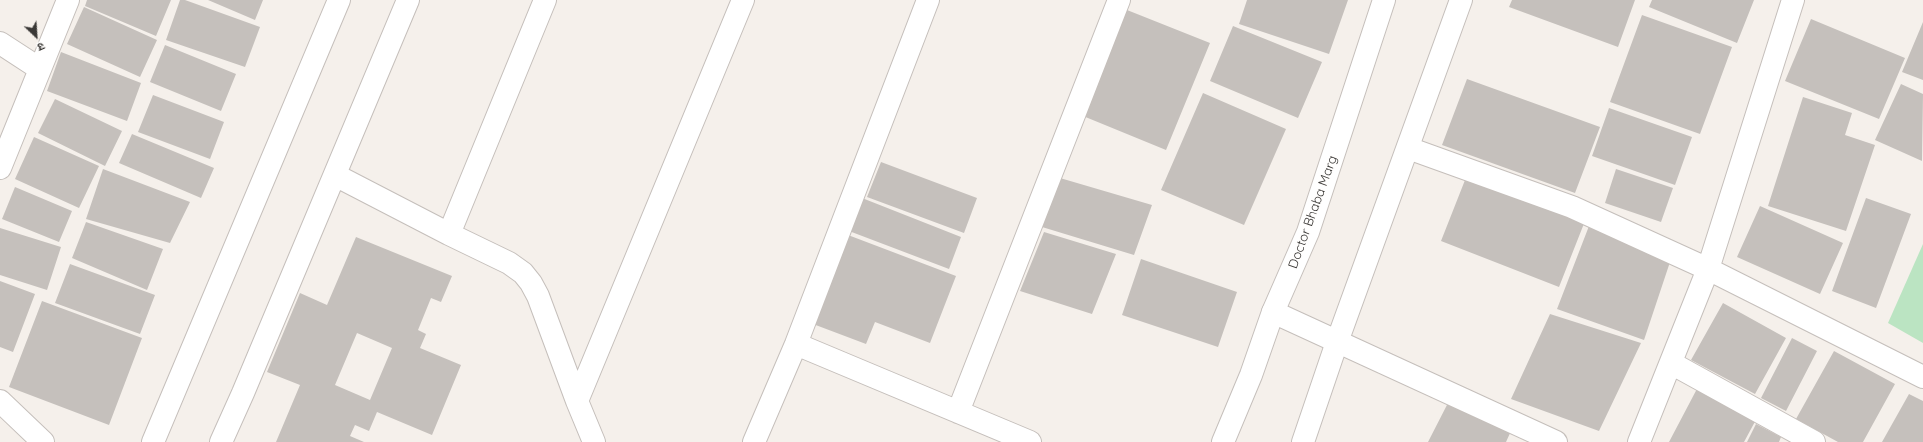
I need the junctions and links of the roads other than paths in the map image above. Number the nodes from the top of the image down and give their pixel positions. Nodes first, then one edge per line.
1 (68, 0) edge
2 (339, 0) edge
3 (408, 0) edge
4 (546, 0) edge
5 (743, 0) edge
6 (928, 0) edge
7 (1119, 0) edge
8 (1384, 0) edge
9 (1461, 0) edge
10 (1793, 0) edge
11 (0, 43) edge
12 (40, 69) junction
13 (1408, 148) junction
14 (0, 168) edge
15 (334, 175) junction
16 (449, 234) junction
17 (1708, 269) junction
18 (1273, 312) junction
19 (1337, 342) junction
20 (796, 344) junction
21 (1671, 363) junction
22 (1923, 377) edge
23 (0, 401) edge
24 (577, 401) junction
25 (958, 412) junction
26 (43, 442) edge
27 (153, 442) edge
28 (221, 442) edge
29 (594, 442) edge
30 (754, 442) edge
31 (1030, 442) edge
32 (1223, 442) edge
33 (1304, 442) edge
34 (1556, 442) edge
35 (1639, 442) edge
36 (1814, 442) edge

1 - 12 street
2 - 27 street
3 - 15 street
4 - 16 street
5 - 24 street
6 - 20 street
7 - 25 street
8 - 18 street, Doctor Bhaba Marg
9 - 13 street
10 - 17 street
11 - 12 street
12 - 14 street
13 - 17 street
13 - 19 street
15 - 16 street
15 - 28 street
16 - 24 street
17 - 21 street
17 - 22 street
18 - 19 street
18 - 32 street, Doctor Bhaba Marg
19 - 33 street
19 - 34 street
20 - 25 street
20 - 30 street
21 - 35 street
21 - 36 street
23 - 26 street
24 - 29 street
25 - 31 street

